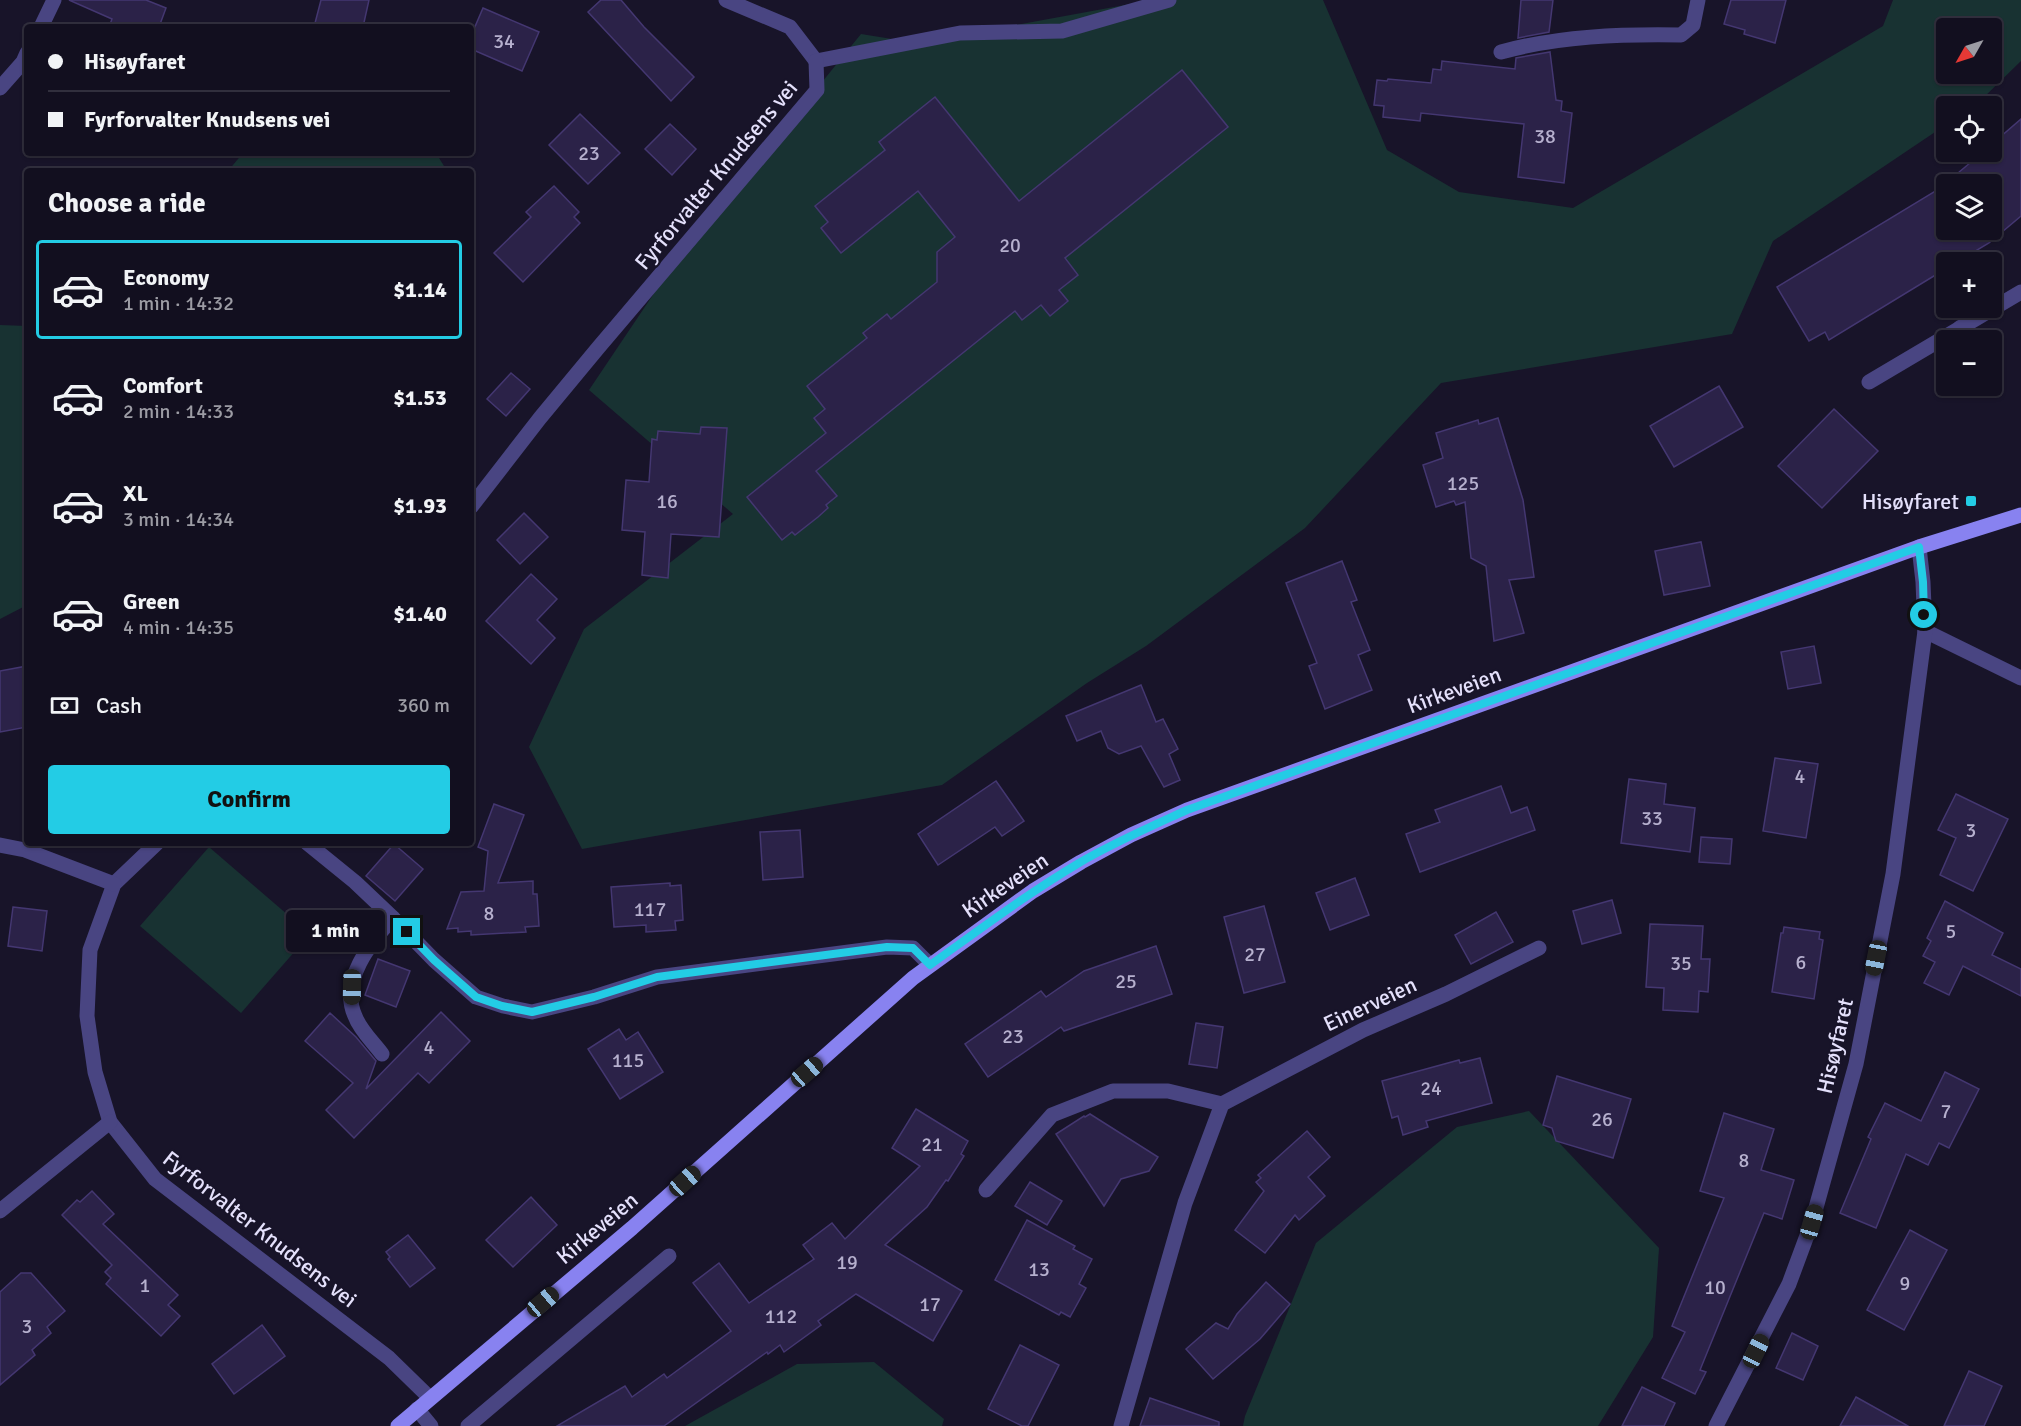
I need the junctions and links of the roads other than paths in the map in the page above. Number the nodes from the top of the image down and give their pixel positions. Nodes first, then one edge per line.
1 (54, 0) edge
2 (726, 0) edge
3 (1169, 0) edge
4 (1698, 0) edge
5 (42, 24) edge
6 (1501, 52) dead end
7 (24, 60) edge
8 (816, 61) junction
9 (0, 88) edge
10 (2021, 292) edge
11 (1969, 330) edge
12 (1936, 348) edge
13 (1869, 382) dead end
14 (474, 503) edge
15 (2021, 514) edge
16 (1919, 547) junction
17 (1925, 631) junction
18 (2021, 678) edge
19 (0, 845) edge
20 (154, 846) edge
21 (311, 846) edge
22 (114, 884) junction
23 (393, 918) junction
24 (1539, 948) dead end
25 (930, 965) junction
26 (382, 1054) dead end
27 (1222, 1104) junction
28 (110, 1122) junction
29 (986, 1190) dead end
30 (0, 1211) edge
31 (669, 1256) dead end
32 (430, 1398) junction
33 (417, 1409) junction
34 (398, 1426) edge
35 (431, 1426) edge
36 (468, 1426) edge
37 (1121, 1426) edge
38 (1716, 1426) edge

1 - 5 street
2 - 8 street
3 - 8 street, Fyrforvalter Knudsens vei
4 - 6 street
7 - 9 street
8 - 14 street, Fyrforvalter Knudsens vei
10 - 11 street
12 - 13 street
15 - 16 main road, Kirkeveien
16 - 17 street, Hisøyfaret
16 - 25 main road, Kirkeveien
17 - 18 street
17 - 38 street, Hisøyfaret
19 - 22 street
20 - 22 street, Fyrforvalter Knudsens vei
21 - 23 street
22 - 28 street, Fyrforvalter Knudsens vei
23 - 25 street
23 - 26 street
24 - 27 street, Einerveien
25 - 32 main road, Kirkeveien
27 - 29 street
27 - 37 street
28 - 30 street
28 - 32 street, Fyrforvalter Knudsens vei
31 - 36 street
32 - 33 main road, Kirkeveien
33 - 34 main road, Kirkeveien
33 - 35 street

